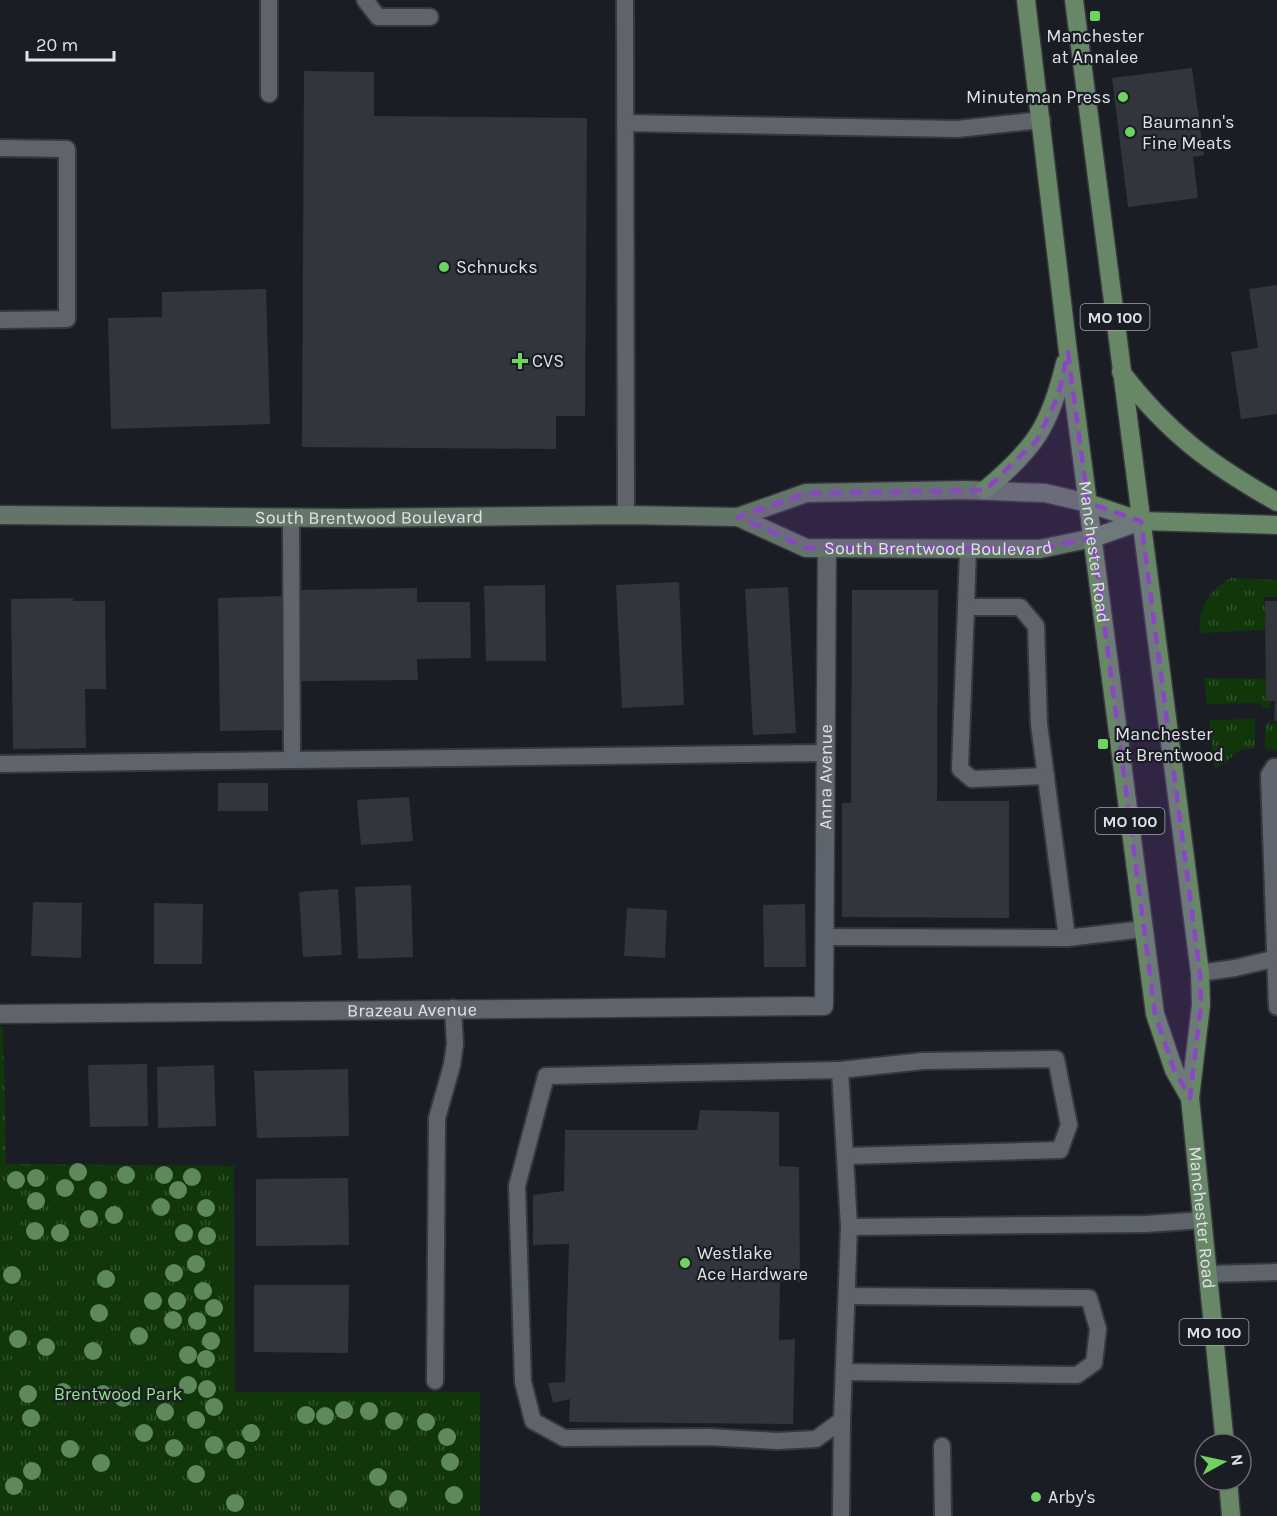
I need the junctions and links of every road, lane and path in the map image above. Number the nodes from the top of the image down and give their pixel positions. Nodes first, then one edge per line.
1 (268, 0) edge
2 (365, 0) edge
3 (625, 0) edge
4 (1026, 0) edge
5 (1074, 0) edge
6 (430, 17) dead end
7 (269, 94) dead end
8 (1042, 120) junction
9 (625, 123) junction
10 (0, 148) edge
11 (0, 320) edge
12 (1068, 352) junction
13 (1121, 371) junction
14 (985, 490) junction
15 (1277, 502) edge
16 (1088, 503) junction
17 (0, 515) edge
18 (627, 515) junction
19 (738, 517) junction
20 (291, 518) junction
21 (1141, 521) junction
22 (1277, 525) edge
23 (1093, 538) junction
24 (827, 548) junction
25 (968, 549) junction
26 (966, 607) junction
27 (825, 753) junction
28 (292, 760) junction
29 (0, 764) edge
30 (1273, 771) edge
31 (1046, 776) junction
32 (1144, 929) junction
33 (825, 937) junction
34 (1067, 938) junction
35 (1276, 958) edge
36 (1200, 973) junction
37 (824, 1006) joint
38 (1277, 1007) edge
39 (453, 1008) junction
40 (0, 1014) edge
41 (840, 1070) junction
42 (1190, 1098) junction
43 (846, 1156) junction
44 (1203, 1220) junction
45 (849, 1227) junction
46 (1277, 1272) edge
47 (1208, 1274) junction
48 (847, 1296) junction
49 (844, 1372) junction
50 (435, 1381) dead end
51 (842, 1420) junction
52 (1224, 1432) edge
53 (942, 1446) dead end
54 (1229, 1492) edge
55 (841, 1516) edge
56 (943, 1516) edge
57 (1231, 1516) edge

1 - 7 lane
2 - 6 lane
3 - 9 lane
4 - 8 main road, Manchester Road / MO 100
5 - 13 main road, Manchester Road / MO 100
8 - 9 lane
8 - 12 main road, Manchester Road / MO 100
9 - 18 lane
10 - 11 lane
12 - 14 main road
12 - 16 main road, Manchester Road / MO 100
13 - 15 main road
13 - 21 main road, Manchester Road / MO 100
14 - 16 main road, South Brentwood Boulevard
14 - 19 main road, South Brentwood Boulevard
16 - 21 main road, South Brentwood Boulevard
16 - 23 main road, Manchester Road / MO 100
17 - 20 main road, South Brentwood Boulevard
18 - 19 main road, South Brentwood Boulevard
18 - 20 main road, South Brentwood Boulevard
19 - 24 main road, South Brentwood Boulevard
20 - 28 lane
21 - 22 main road, South Brentwood Boulevard
21 - 23 main road, South Brentwood Boulevard
21 - 36 main road, Manchester Road / MO 100
23 - 25 main road, South Brentwood Boulevard
23 - 32 main road, Manchester Road / MO 100
24 - 25 main road, South Brentwood Boulevard
24 - 27 street, Anna Avenue
25 - 26 lane
26 - 31 lane
26 - 31 lane
27 - 28 lane
27 - 33 street, Anna Avenue
28 - 29 lane
30 - 35 lane
31 - 34 lane
32 - 34 lane
32 - 42 main road, Manchester Road / MO 100
33 - 34 lane
33 - 37 street, Anna Avenue
35 - 36 lane
35 - 38 lane
36 - 42 main road, Manchester Road / MO 100
37 - 39 street, Brazeau Avenue
39 - 40 street, Brazeau Avenue
39 - 50 lane
41 - 43 lane
41 - 43 lane
41 - 51 lane
42 - 44 main road, Manchester Road / MO 100
43 - 45 lane
44 - 45 lane
44 - 47 main road, Manchester Road / MO 100
45 - 48 lane
46 - 47 lane
47 - 52 main road, Manchester Road / MO 100
48 - 49 lane
48 - 49 lane
49 - 51 lane
51 - 55 lane
53 - 56 lane
54 - 57 main road

